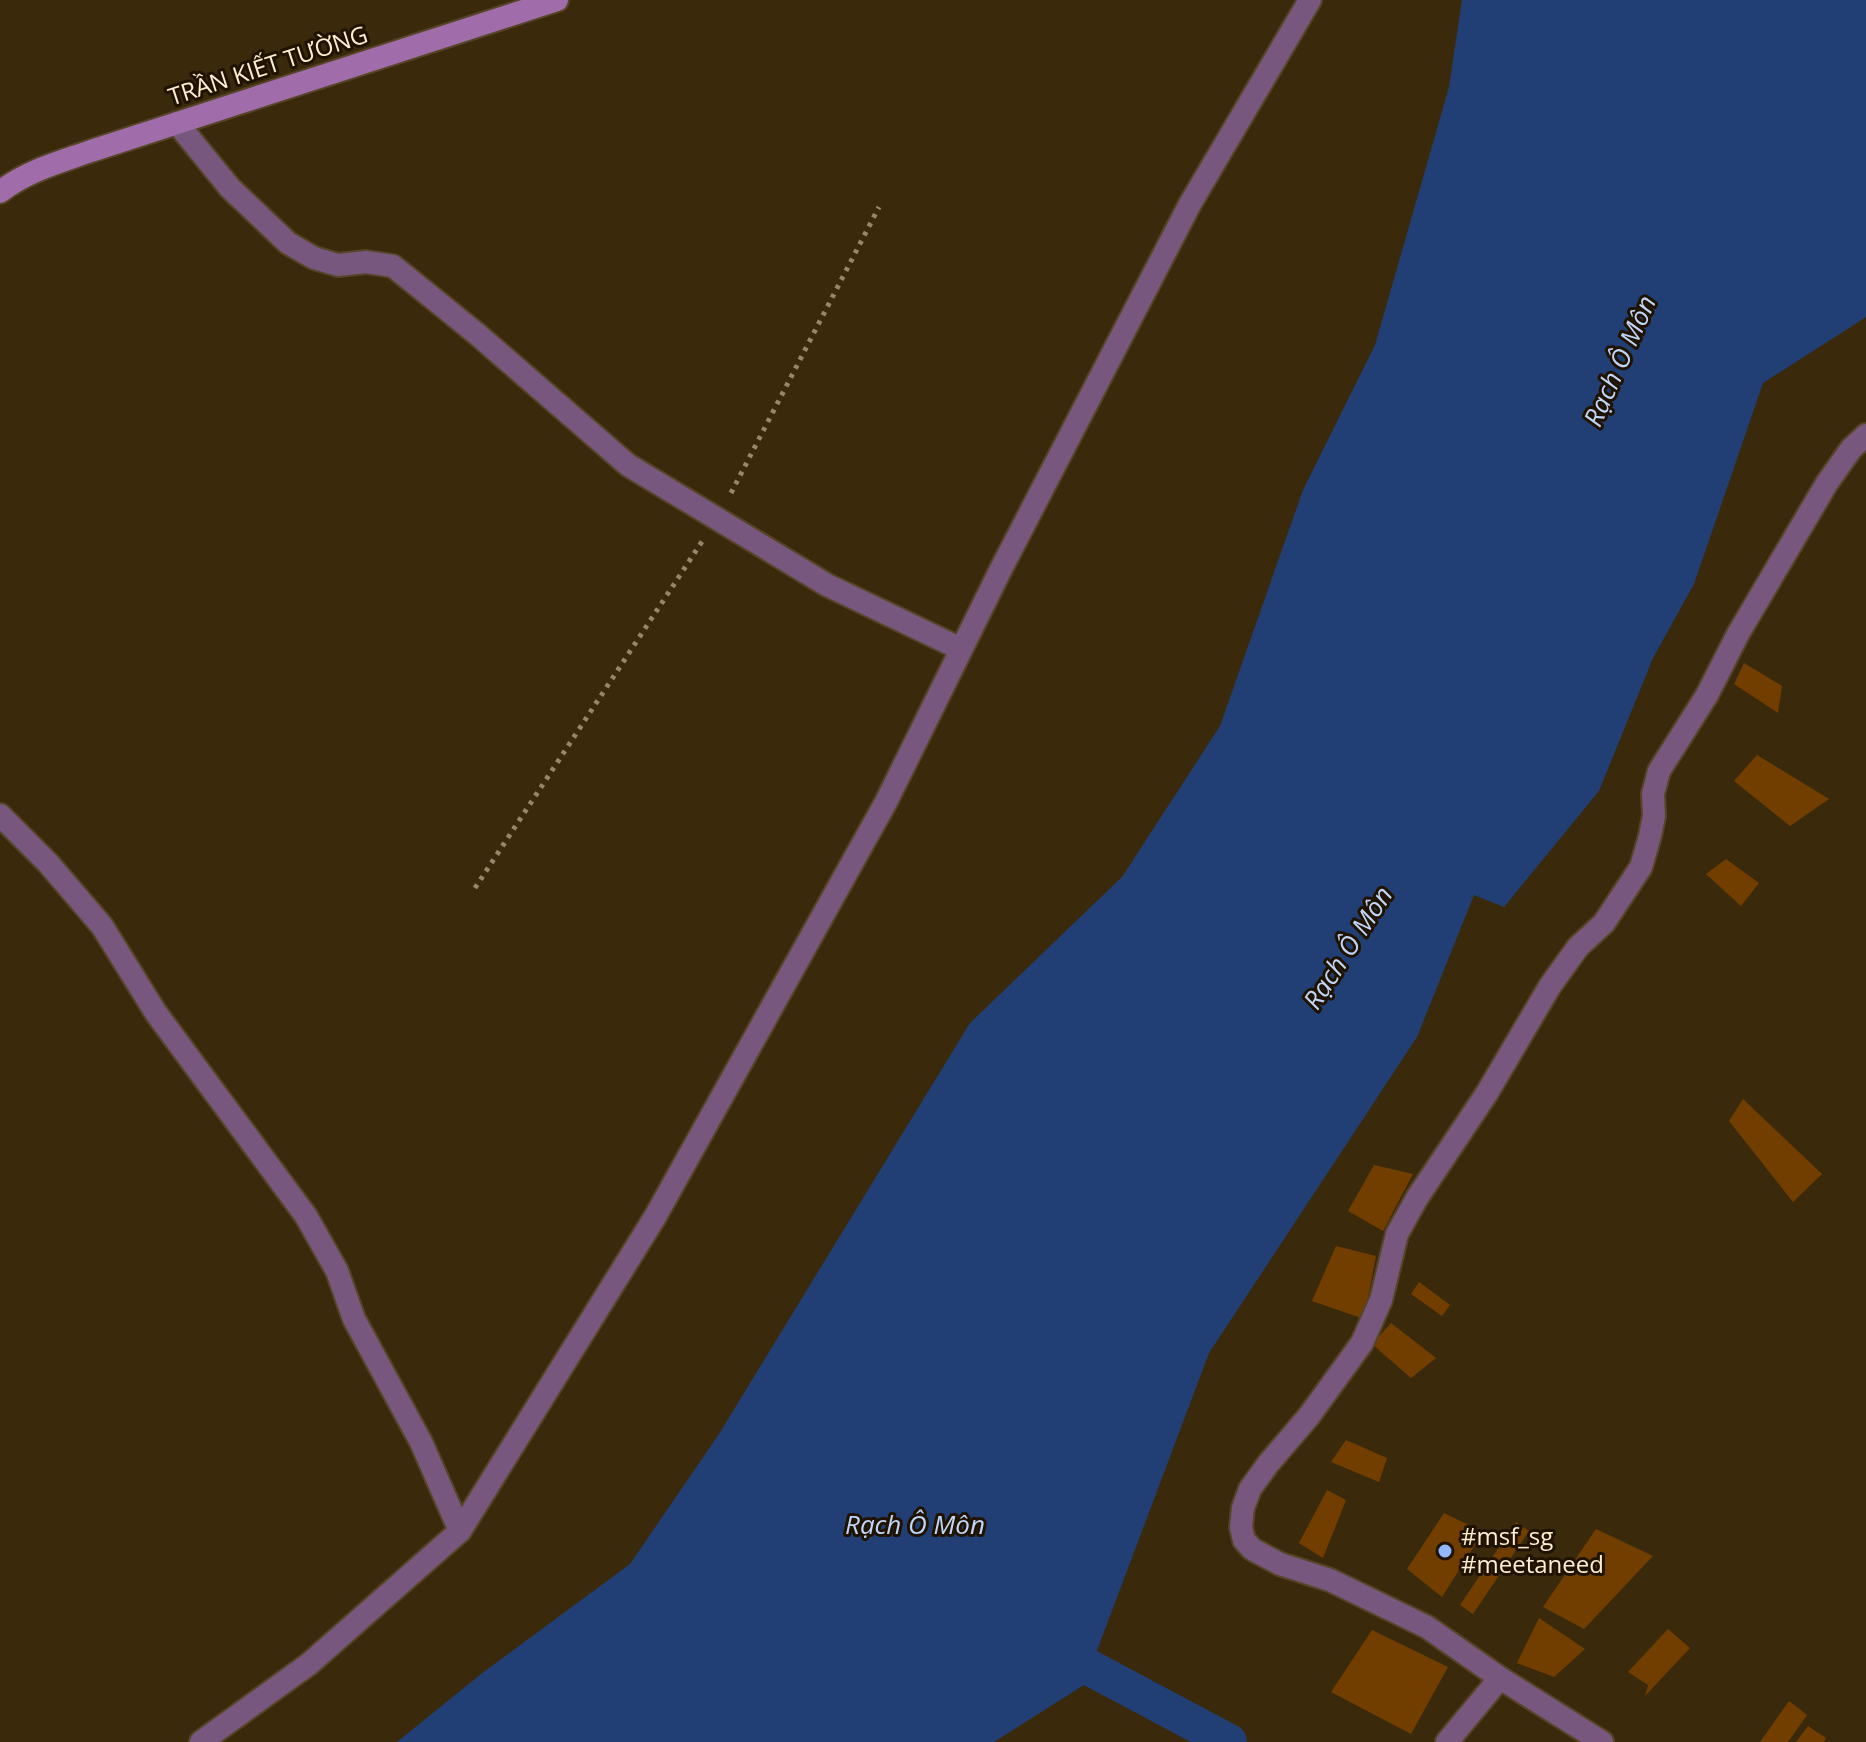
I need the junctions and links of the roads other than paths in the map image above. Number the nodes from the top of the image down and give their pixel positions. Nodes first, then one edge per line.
1 (557, 0) edge
2 (1310, 0) edge
3 (177, 123) junction
4 (0, 192) edge
5 (1866, 435) edge
6 (961, 649) junction
7 (0, 815) edge
8 (460, 1531) junction
9 (1500, 1678) junction
10 (201, 1742) edge
11 (1447, 1742) edge
12 (1602, 1742) edge

1 - 3 main road, TRẦN KIẾT TƯỜNG
2 - 6 street
3 - 4 main road, TRẦN KIẾT TƯỜNG
3 - 6 street
5 - 9 street
6 - 8 street
7 - 8 street
8 - 10 street
9 - 11 street
9 - 12 street

